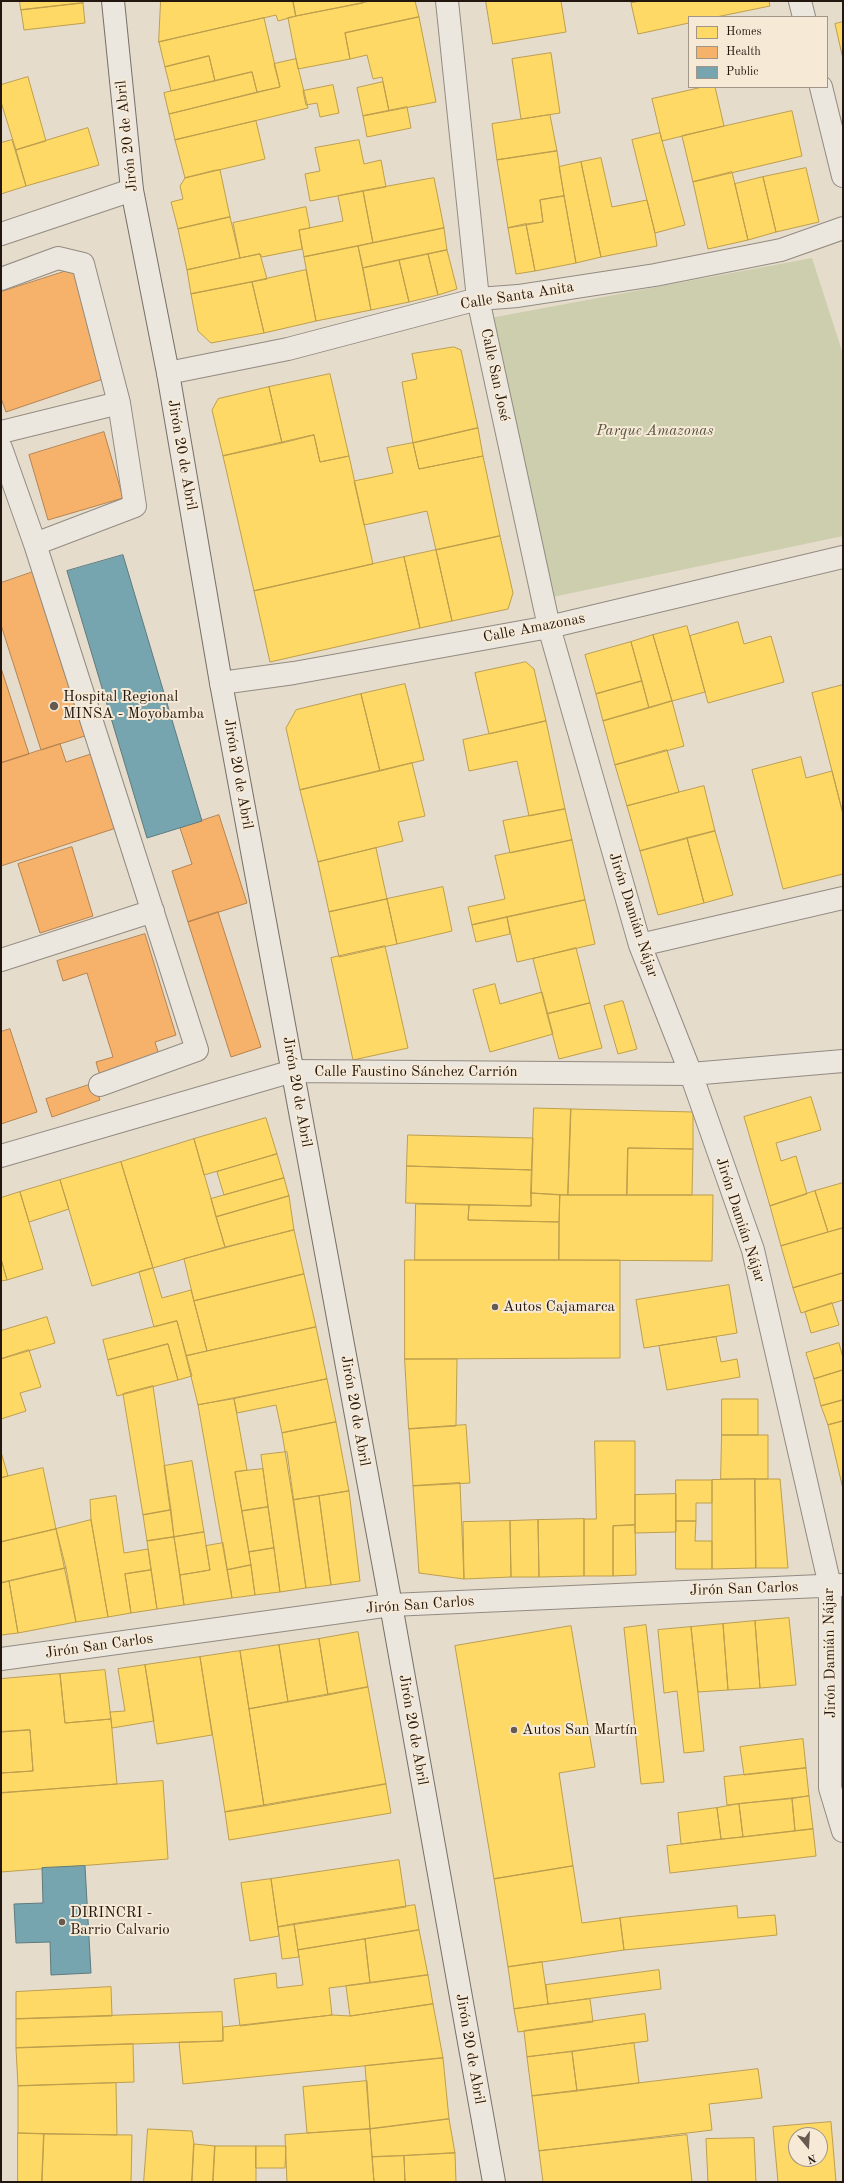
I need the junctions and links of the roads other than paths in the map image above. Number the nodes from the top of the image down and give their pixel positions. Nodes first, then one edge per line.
1 (113, 1) edge
2 (447, 1) edge
3 (800, 1) edge
4 (804, 16) edge
5 (821, 88) edge
6 (837, 125) edge
7 (843, 176) edge
8 (132, 190) junction
9 (843, 228) edge
10 (1, 234) edge
11 (1, 279) edge
12 (478, 299) junction
13 (168, 373) junction
14 (119, 403) junction
15 (1, 432) edge
16 (1, 448) edge
17 (35, 544) junction
18 (843, 557) edge
19 (549, 626) junction
20 (221, 683) junction
21 (843, 898) edge
22 (153, 911) junction
23 (640, 945) junction
24 (1, 960) edge
25 (843, 1062) edge
26 (293, 1071) junction
27 (692, 1074) junction
28 (100, 1085) dead end
29 (1, 1156) edge
30 (837, 1585) edge
31 (391, 1605) junction
32 (1, 1659) edge
33 (843, 1831) edge
34 (494, 2182) edge

1 - 8 street, Jirón 20 de Abril
2 - 12 street, Calle San José
3 - 4 street
5 - 6 street
6 - 7 street
8 - 10 street
8 - 13 street, Jirón 20 de Abril
9 - 12 street, Calle Santa Anita
11 - 14 street
12 - 13 street, Calle Santa Anita
12 - 19 street, Calle San José
13 - 20 street, Jirón 20 de Abril
14 - 15 street
14 - 17 street
16 - 17 street
17 - 22 street
18 - 19 street, Calle Amazonas
19 - 20 street, Calle Amazonas
19 - 23 street, Jirón Damián Nájar
20 - 26 street, Jirón 20 de Abril
21 - 23 street
22 - 24 street
22 - 28 street
23 - 27 street, Jirón Damián Nájar
25 - 27 street, Calle Faustino Sánchez Carrión
26 - 27 street, Calle Faustino Sánchez Carrión
26 - 29 street, Calle Faustino Sánchez Carrión
26 - 31 street, Jirón 20 de Abril
27 - 30 street, Jirón Damián Nájar
30 - 31 street, Jirón San Carlos
30 - 33 street, Jirón Damián Nájar
31 - 32 street, Jirón San Carlos
31 - 34 street, Jirón 20 de Abril

